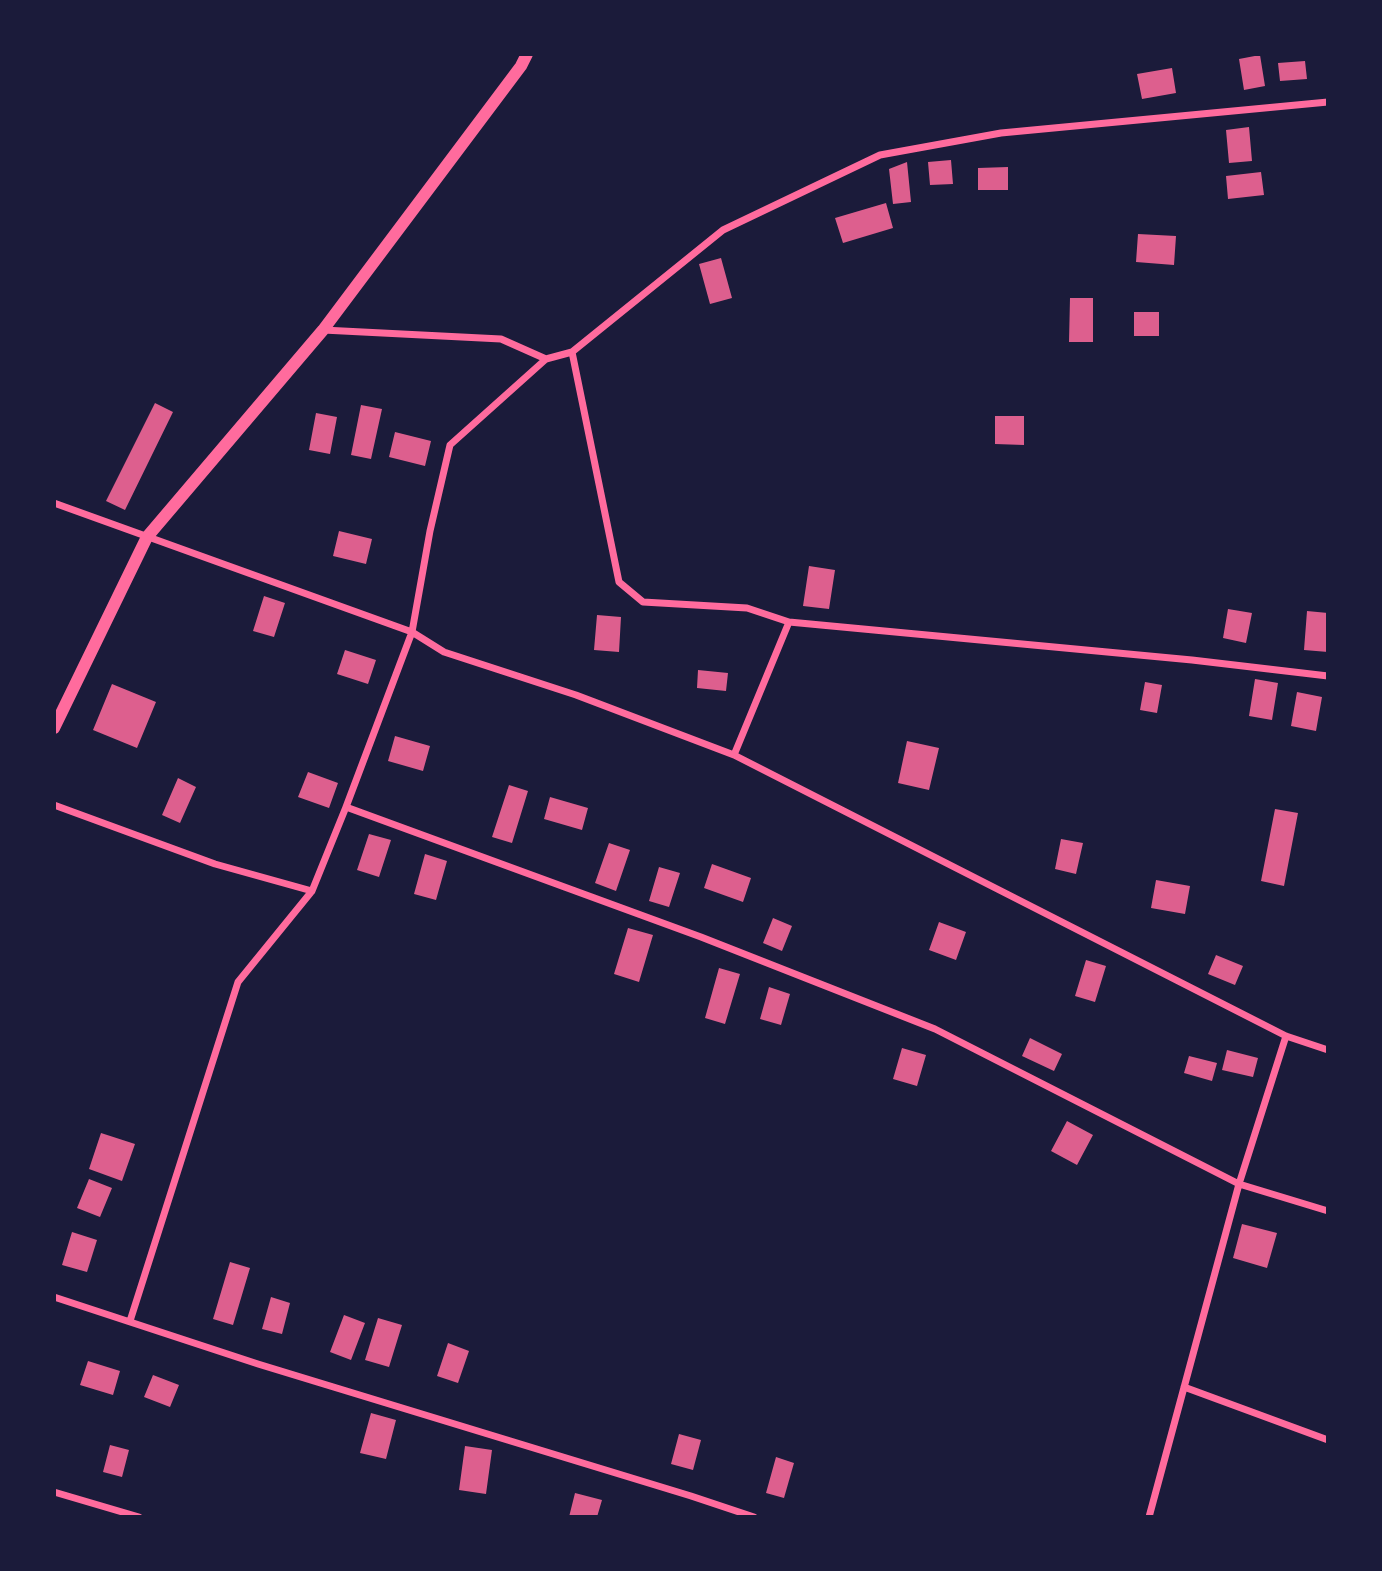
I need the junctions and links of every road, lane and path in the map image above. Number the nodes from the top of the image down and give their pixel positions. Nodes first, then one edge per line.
1 (527, 54) edge
2 (1328, 102) edge
3 (323, 330) junction
4 (572, 352) junction
5 (545, 359) junction
6 (54, 503) edge
7 (147, 537) junction
8 (789, 622) junction
9 (412, 632) junction
10 (1328, 677) edge
11 (54, 728) edge
12 (734, 755) junction
13 (54, 805) edge
14 (346, 807) junction
15 (312, 891) junction
16 (1286, 1036) junction
17 (1328, 1050) edge
18 (1239, 1184) junction
19 (1328, 1211) edge
20 (54, 1297) edge
21 (130, 1321) junction
22 (1184, 1387) junction
23 (1328, 1440) edge
24 (54, 1492) edge
25 (139, 1517) edge
26 (754, 1517) edge
27 (1149, 1517) edge

1 - 3 main road
2 - 4 street
3 - 5 street
3 - 7 main road
4 - 5 street
4 - 8 street
5 - 9 street
6 - 7 street
7 - 9 street
7 - 11 main road
8 - 10 street
8 - 12 street
9 - 12 street
9 - 14 street
12 - 16 street
13 - 15 street
14 - 15 street
14 - 18 street
15 - 21 street
16 - 17 street
16 - 18 street
18 - 19 street
18 - 22 street
20 - 21 street
21 - 26 street
22 - 23 street
22 - 27 street
24 - 25 street

